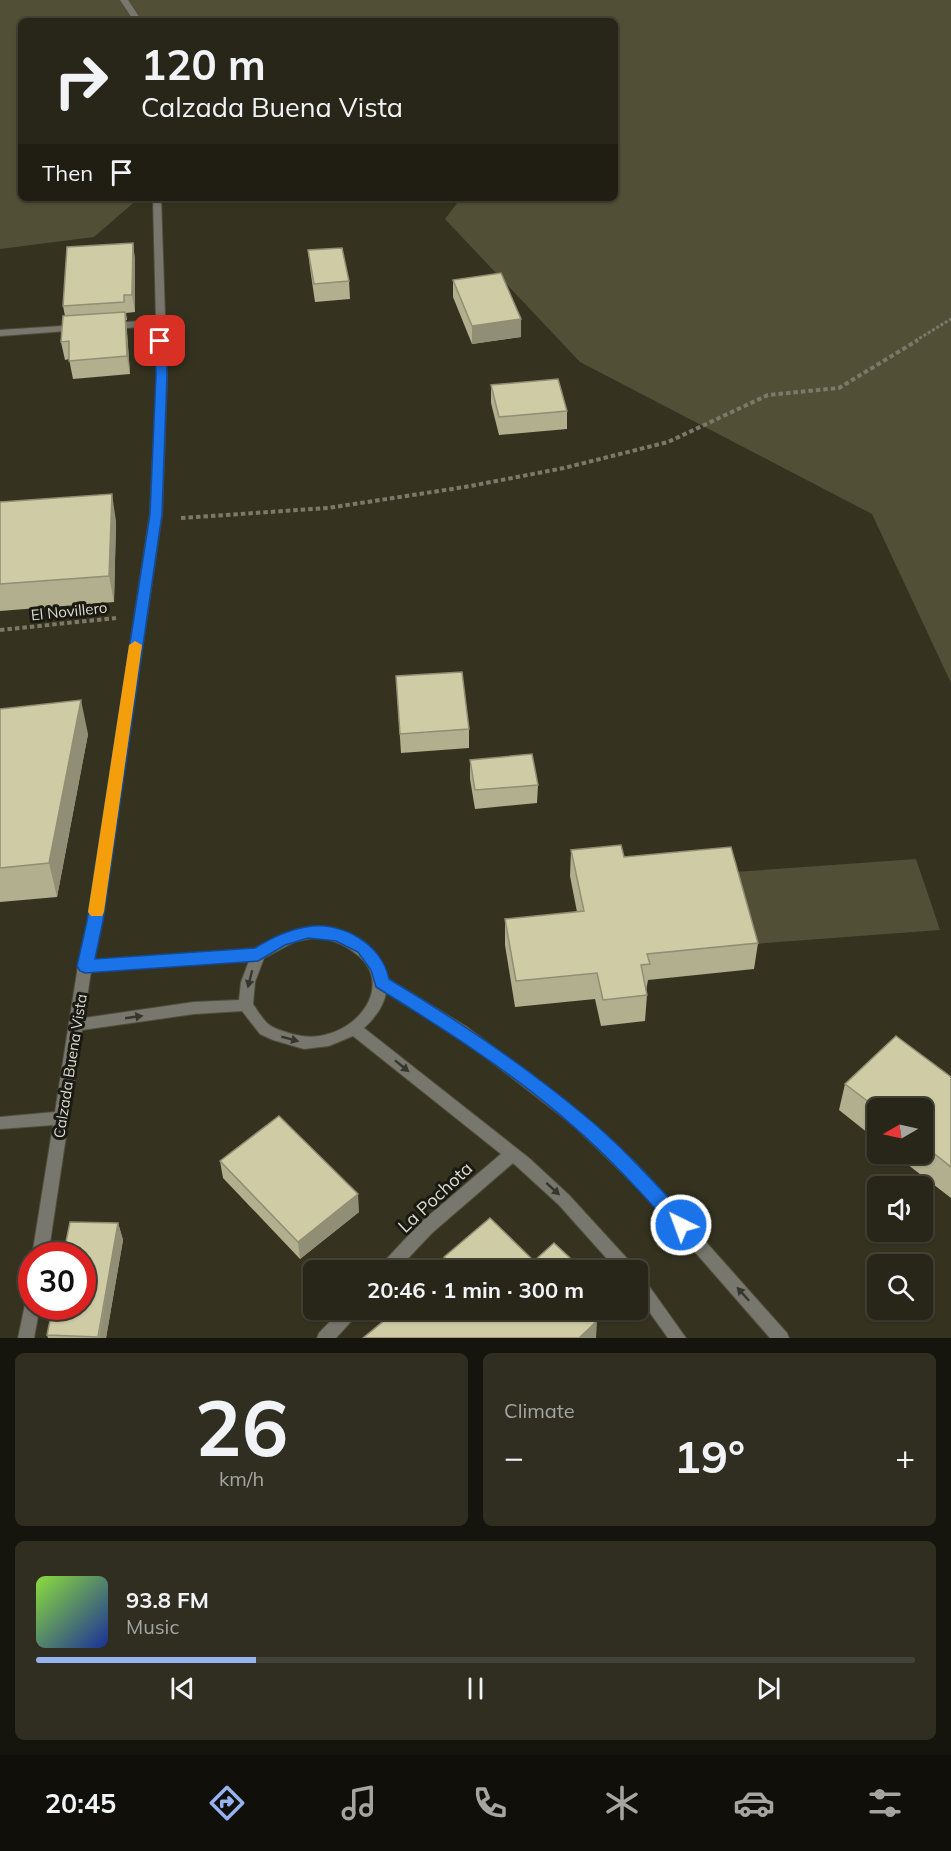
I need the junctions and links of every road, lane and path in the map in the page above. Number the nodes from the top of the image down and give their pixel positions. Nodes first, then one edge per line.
1 (124, 0) edge
2 (136, 18) edge
3 (157, 201) edge
4 (951, 319) edge
5 (160, 324) junction
6 (91, 327) edge
7 (103, 327) edge
8 (0, 333) edge
9 (156, 514) junction
10 (140, 616) junction
11 (0, 630) edge
12 (258, 955) junction
13 (85, 966) junction
14 (382, 982) junction
15 (246, 1005) junction
16 (76, 1025) junction
17 (356, 1030) junction
18 (62, 1118) junction
19 (0, 1123) edge
20 (512, 1154) junction
21 (42, 1242) edge
22 (396, 1260) edge
23 (618, 1260) edge
24 (648, 1298) edge
25 (29, 1320) edge
26 (342, 1320) edge
27 (26, 1338) edge
28 (325, 1338) edge
29 (678, 1338) edge
30 (781, 1338) edge

1 - 2 street
3 - 5 street, Calzada Buena Vista
4 - 9 path
5 - 7 street
5 - 9 street, Calzada Buena Vista
6 - 8 street
9 - 10 street, Calzada Buena Vista
10 - 11 path, El Novillero
10 - 13 street, Calzada Buena Vista
12 - 13 street
12 - 14 street
12 -> 15 street
13 - 16 street, Calzada Buena Vista
14 - 17 street
30 -> 14 street
16 -> 15 street
15 -> 17 street
16 - 18 street, Calzada Buena Vista
17 -> 20 street
18 - 19 street
18 - 21 street, Calzada Buena Vista
20 - 22 street, La Pochota
20 -> 23 street
24 - 29 street
25 - 27 street
26 - 28 street

